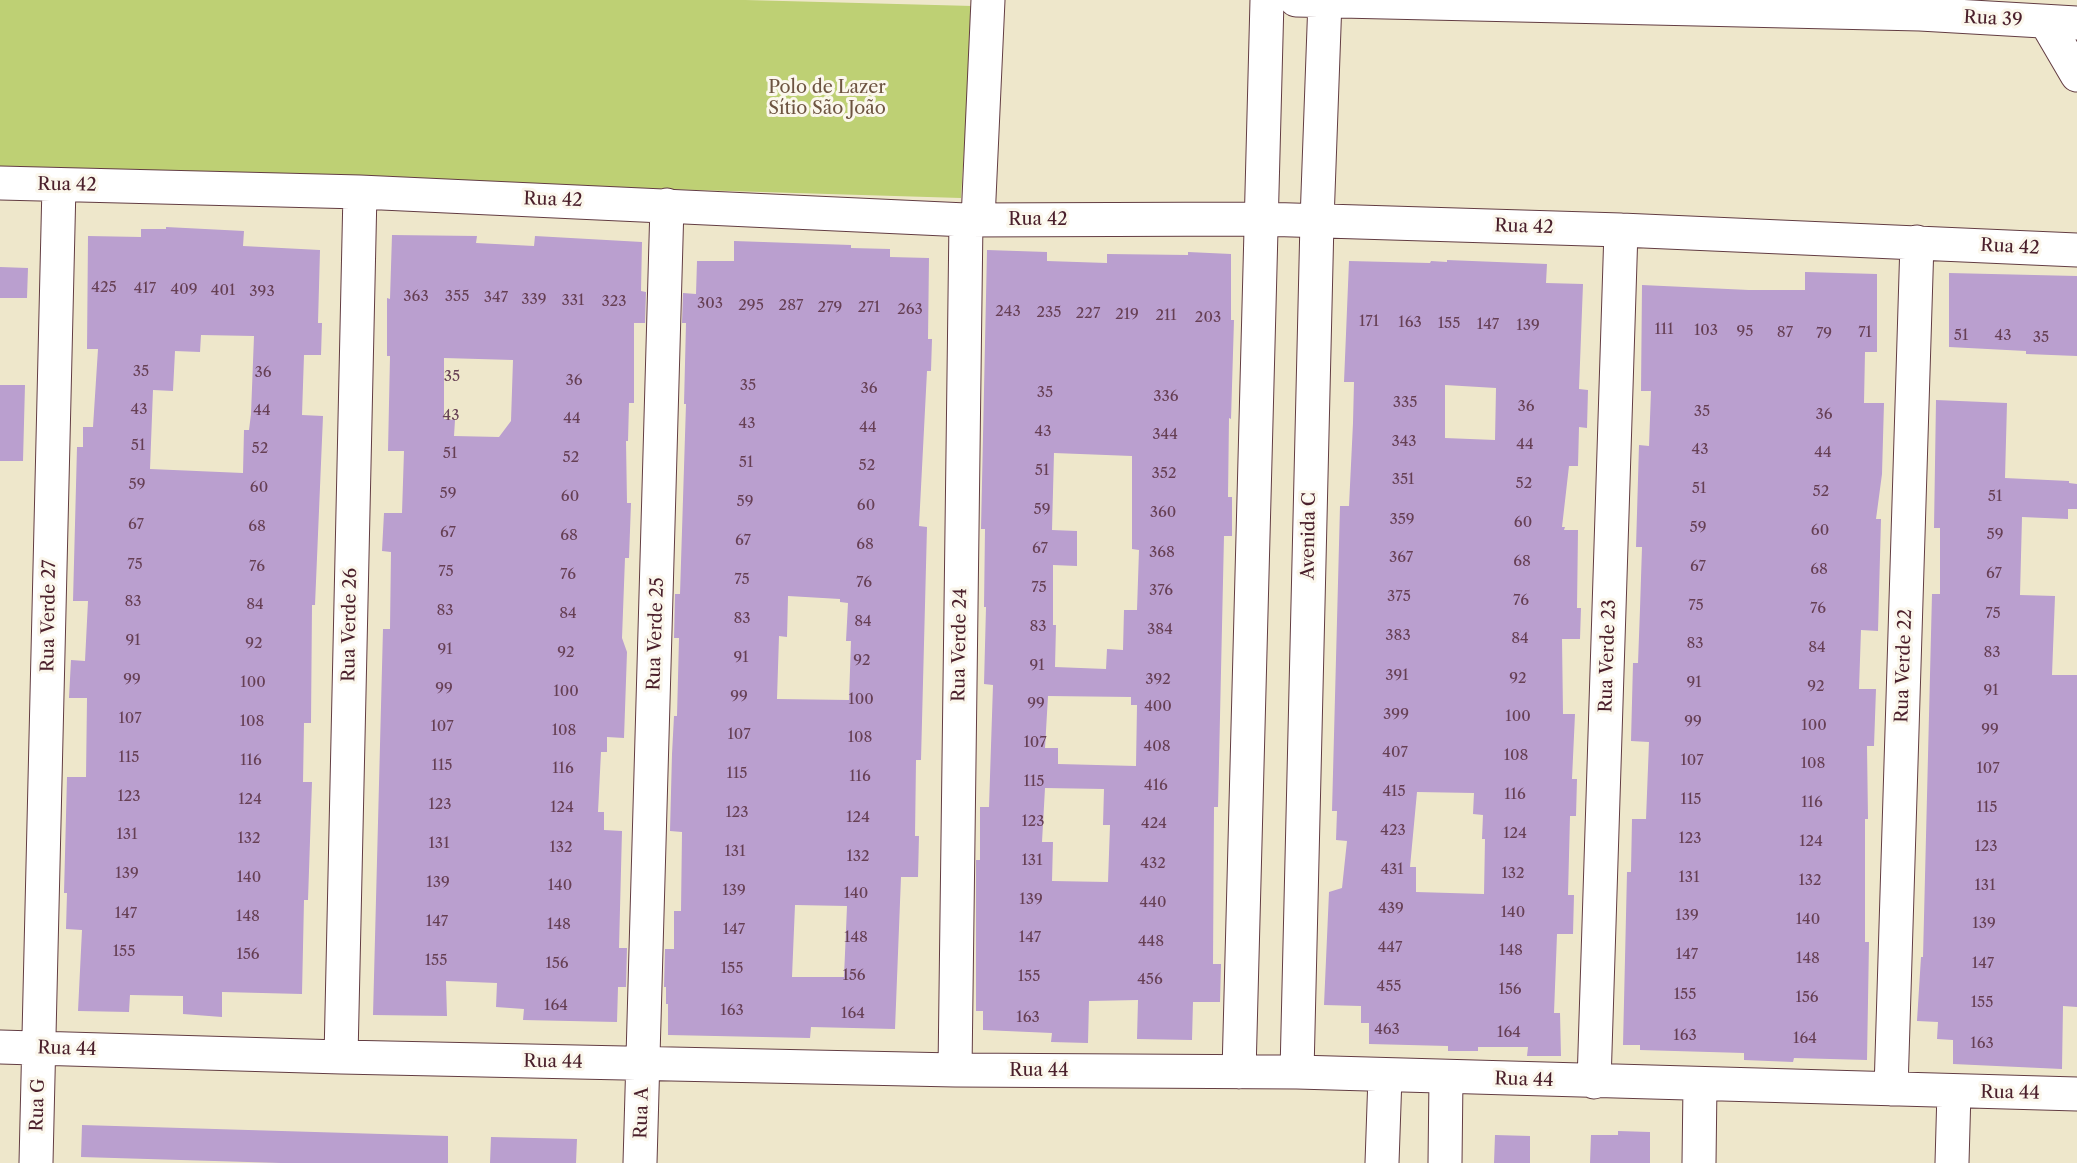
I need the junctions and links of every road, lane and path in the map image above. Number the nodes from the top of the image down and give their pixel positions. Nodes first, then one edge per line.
1 (988, 0) edge
2 (1267, 0) edge
3 (1315, 1) edge
4 (1633, 4) edge
5 (1920, 7) edge
6 (2062, 22) edge
7 (2077, 75) edge
8 (0, 183) edge
9 (58, 185) junction
10 (360, 192) junction
11 (667, 205) junction
12 (1260, 219) junction
13 (972, 220) junction
14 (1317, 221) junction
15 (1621, 230) junction
16 (1917, 242) junction
17 (2077, 250) edge
18 (0, 1047) edge
19 (40, 1048) junction
20 (341, 1058) junction
21 (644, 1064) junction
22 (955, 1070) junction
23 (1239, 1072) junction
24 (1297, 1072) junction
25 (1385, 1076) junction
26 (1446, 1078) junction
27 (1594, 1082) junction
28 (1700, 1084) junction
29 (1891, 1089) junction
30 (1954, 1091) junction
31 (2077, 1094) edge
32 (36, 1163) edge
33 (640, 1163) edge
34 (1382, 1163) edge
35 (1445, 1163) edge
36 (1700, 1163) edge
37 (1952, 1163) edge

1 - 13 street, Rua Verde 24
2 - 12 street
3 - 4 street, Rua 39
3 - 14 street, Avenida C
4 - 5 street, Rua 39
5 - 6 street, Rua 39
6 - 7 street
8 - 9 street, Rua 42
9 - 10 street, Rua 42
9 - 19 street, Rua Verde 27
10 - 11 street, Rua 42
10 - 20 street, Rua Verde 26
11 - 13 street, Rua 42
11 - 21 street, Rua Verde 25
12 - 13 street, Rua 42
12 - 14 street, Rua 42
12 - 23 street
13 - 22 street, Rua Verde 24
14 - 15 street, Rua 42
14 - 24 street, Avenida C
15 - 16 street, Rua 42
15 - 27 street, Rua Verde 23
16 - 17 street, Rua 42
16 - 29 street, Rua Verde 22
18 - 19 street, Rua 44
19 - 20 street, Rua 44
19 - 32 street, Rua G
20 - 21 street, Rua 44
21 - 22 street, Rua 44
21 - 33 street, Rua A
22 - 23 street, Rua 44
23 - 24 street, Rua 44
24 - 25 street, Rua 44
25 - 26 street, Rua 44
25 - 34 street
26 - 27 street, Rua 44
26 - 35 street
27 - 28 street, Rua 44
28 - 29 street, Rua 44
28 - 36 street
29 - 30 street, Rua 44
30 - 31 street, Rua 44
30 - 37 street

